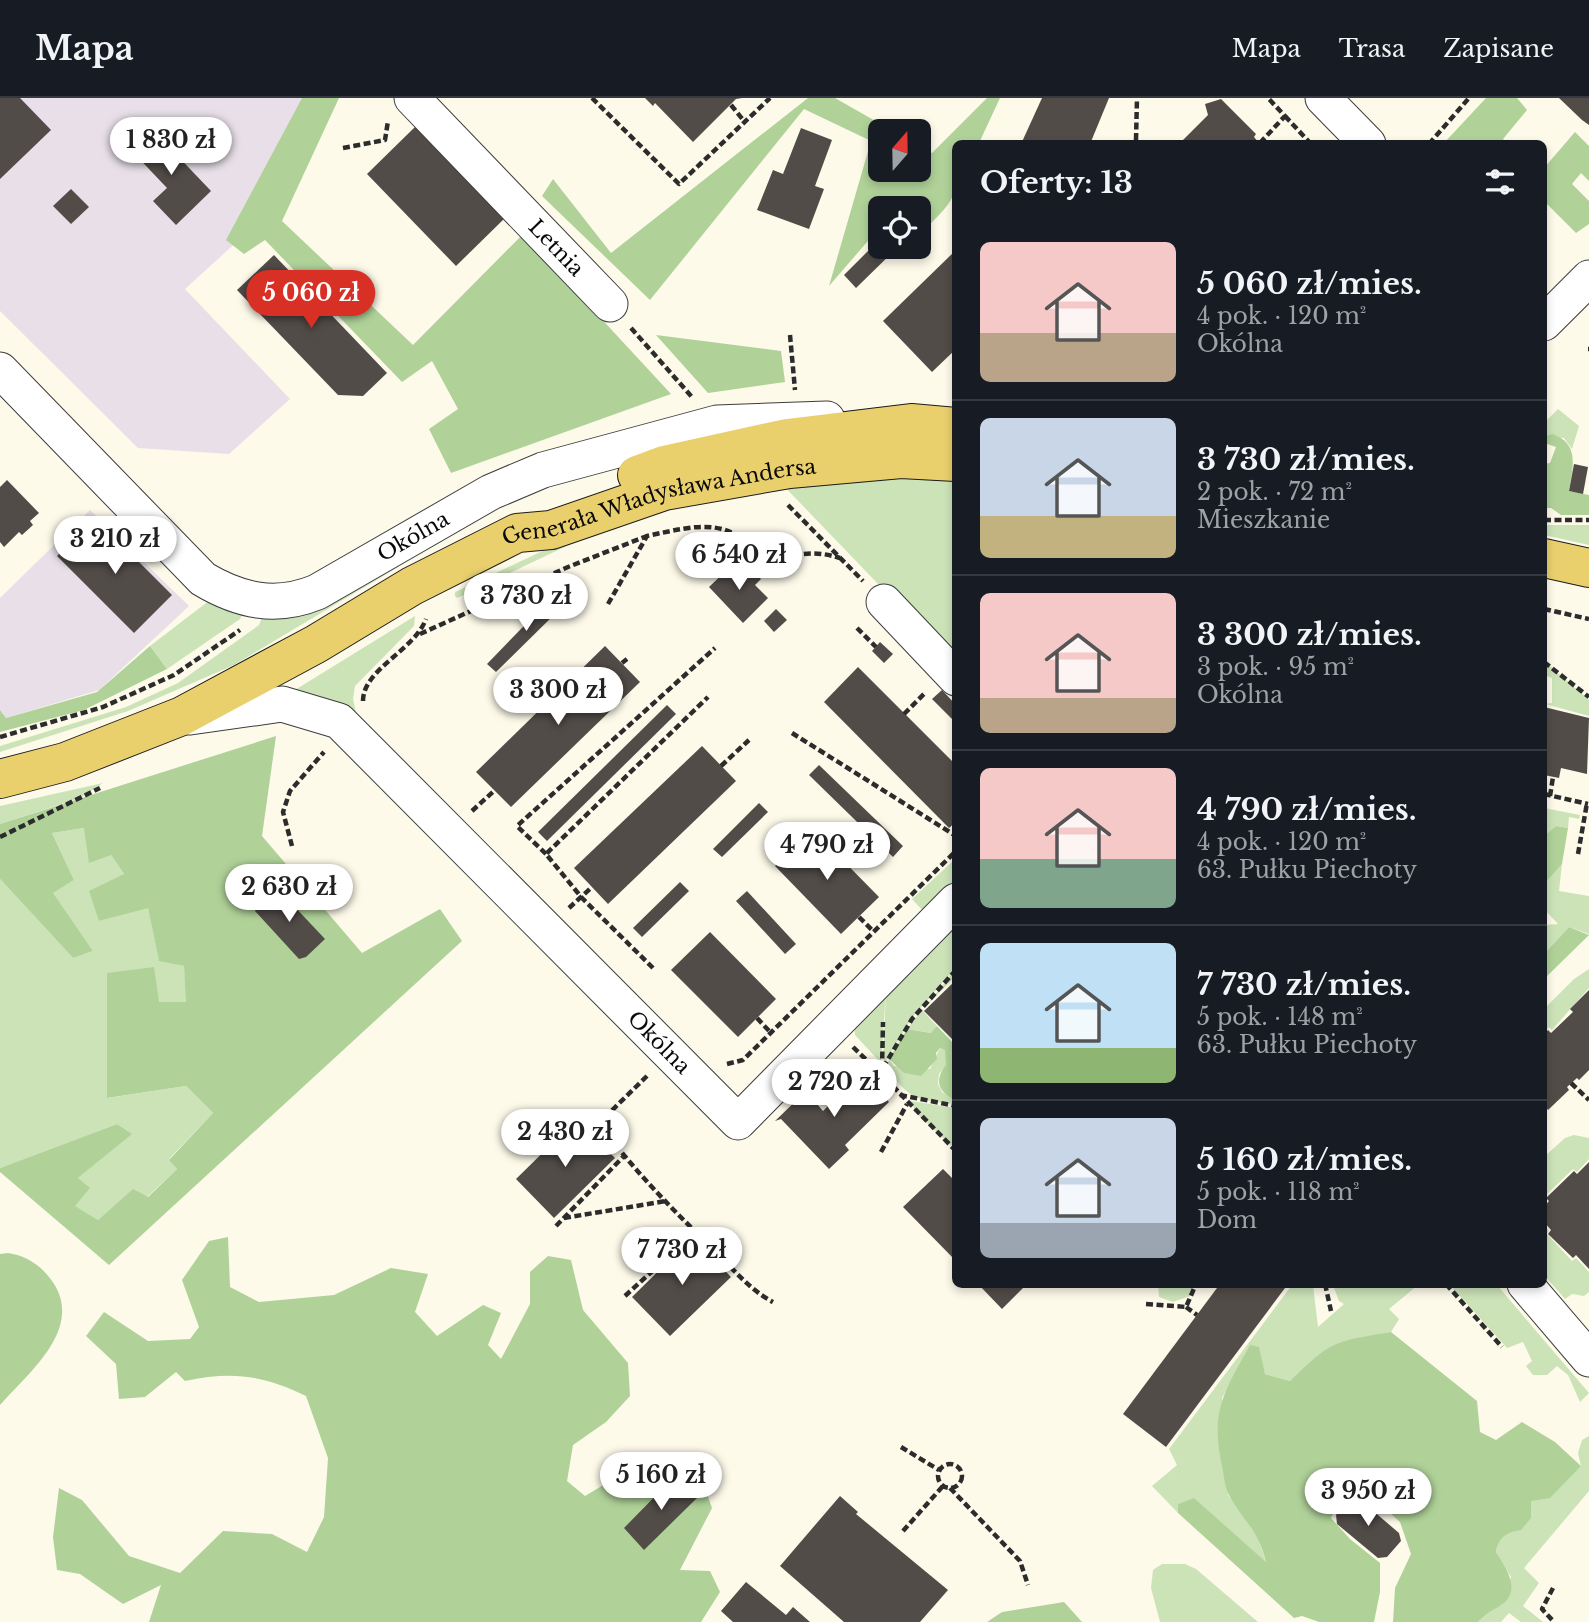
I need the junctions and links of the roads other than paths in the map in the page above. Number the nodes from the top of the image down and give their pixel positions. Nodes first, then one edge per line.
1 (1323, 98) edge
2 (401, 103) edge
3 (1364, 140) edge
4 (1589, 278) edge
5 (610, 304) road end
6 (1547, 320) edge
7 (0, 370) edge
8 (911, 423) junction
9 (952, 427) edge
10 (952, 462) edge
11 (517, 533) junction
12 (1547, 559) edge
13 (1589, 568) edge
14 (884, 602) road end
15 (952, 674) edge
16 (182, 716) junction
17 (0, 779) edge
18 (952, 905) edge
19 (1528, 1288) edge
20 (1589, 1359) edge

1 - 3 street
2 - 5 street, Letnia
4 - 6 street
7 - 8 street, Okólna
8 - 9 main road
8 - 11 main road
10 - 11 main road, Generała Władysława Andersa
11 - 16 main road, Generała Władysława Andersa
12 - 13 main road
14 - 15 street
16 - 17 main road, Generała Władysława Andersa
16 - 18 street, Okólna
19 - 20 street

